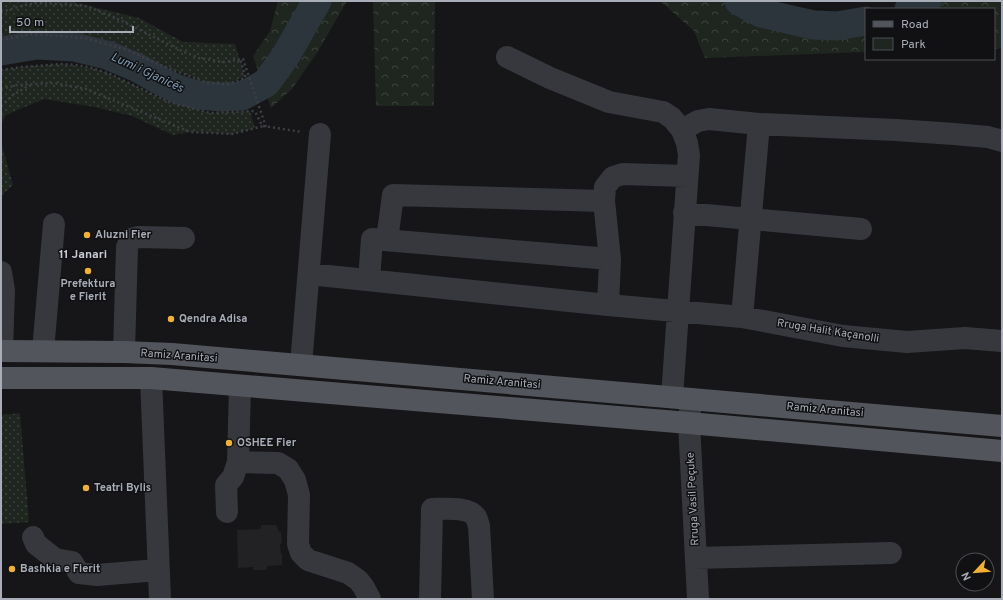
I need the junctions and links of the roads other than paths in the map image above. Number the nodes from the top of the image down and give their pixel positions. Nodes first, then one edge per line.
1 (508, 56) dead end
2 (759, 124) junction
3 (682, 130) junction
4 (320, 134) road end
5 (1002, 142) edge
6 (687, 176) junction
7 (604, 201) junction
8 (684, 213) junction
9 (750, 220) junction
10 (54, 224) dead end
11 (861, 229) dead end
12 (184, 238) dead end
13 (386, 240) junction
14 (610, 259) junction
15 (1, 272) edge
16 (308, 274) junction
17 (368, 280) junction
18 (608, 305) junction
19 (678, 312) junction
20 (742, 317) junction
21 (1002, 342) edge
22 (1, 351) edge
23 (43, 351) junction
24 (124, 352) junction
25 (301, 365) junction
26 (1, 378) edge
27 (151, 378) junction
28 (240, 386) junction
29 (682, 398) junction
30 (689, 423) junction
31 (1002, 426) edge
32 (1002, 451) edge
33 (238, 462) junction
34 (227, 512) dead end
35 (33, 537) dead end
36 (891, 553) dead end
37 (696, 558) junction
38 (158, 570) junction
39 (160, 599) edge
40 (370, 599) edge
41 (430, 599) edge
42 (483, 599) edge
43 (698, 599) edge

1 - 3 street
2 - 3 street
2 - 5 street
2 - 9 street
3 - 6 street
4 - 16 street
6 - 7 street
6 - 8 street
7 - 13 street
7 - 14 street
8 - 9 street
8 - 19 street
9 - 11 street
9 - 20 street
10 - 23 street
12 - 24 street
13 - 14 street
13 - 17 street
14 - 18 street
15 - 22 street
16 - 17 street, Rruga Halit Kaçanolli
16 - 25 street
17 - 18 street, Rruga Halit Kaçanolli
18 - 19 street, Rruga Halit Kaçanolli
19 - 20 street, Rruga Halit Kaçanolli
19 - 29 street
20 - 21 street, Rruga Halit Kaçanolli
22 - 23 main road, Ramiz Aranitasi
23 - 24 main road, Ramiz Aranitasi
24 - 25 main road, Ramiz Aranitasi
25 - 29 main road, Ramiz Aranitasi
26 - 27 main road
27 - 28 main road
27 - 38 street
28 - 30 main road
28 - 33 street
29 - 30 street, Rruga Vasil Peçuke
29 - 31 main road, Ramiz Aranitasi
30 - 32 main road
30 - 37 street, Rruga Vasil Peçuke
33 - 34 street
33 - 40 street
35 - 38 street
36 - 37 street
37 - 43 street, Rruga Vasil Peçuke
38 - 39 street
41 - 42 street

